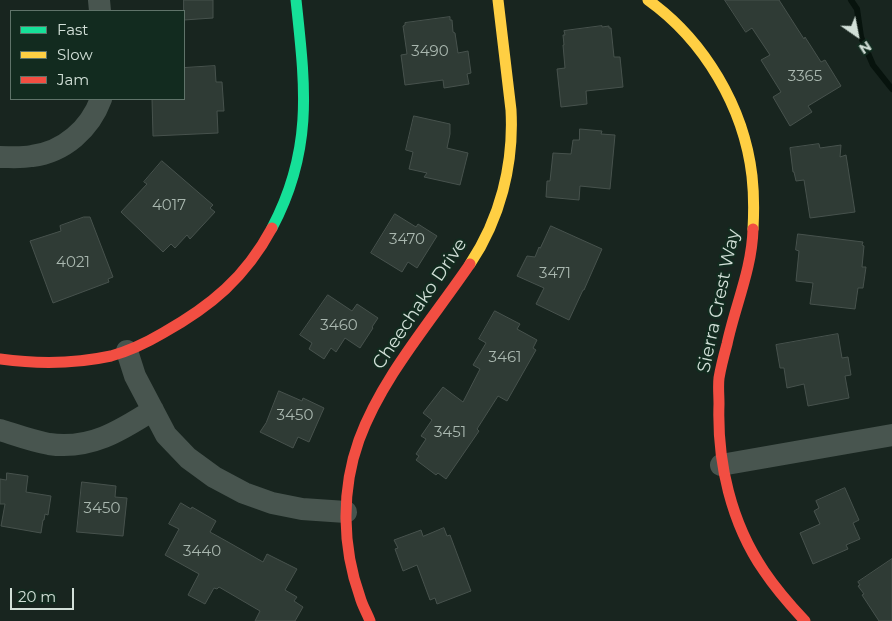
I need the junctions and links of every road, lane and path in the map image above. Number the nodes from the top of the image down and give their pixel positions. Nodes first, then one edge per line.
1 (296, 0) edge
2 (498, 0) edge
3 (648, 0) edge
4 (101, 100) edge
5 (0, 157) edge
6 (128, 351) junction
7 (0, 359) edge
8 (153, 410) junction
9 (0, 430) edge
10 (892, 435) edge
11 (721, 465) junction
12 (346, 512) junction
13 (370, 621) edge
14 (805, 621) edge

1 - 6 street
2 - 12 street, Cheechako Drive
3 - 11 street, Sierra Crest Way
4 - 5 street
6 - 7 street
6 - 8 street
8 - 9 street
8 - 12 street
10 - 11 street
11 - 14 street, Sierra Crest Way
12 - 13 street, Cheechako Drive

